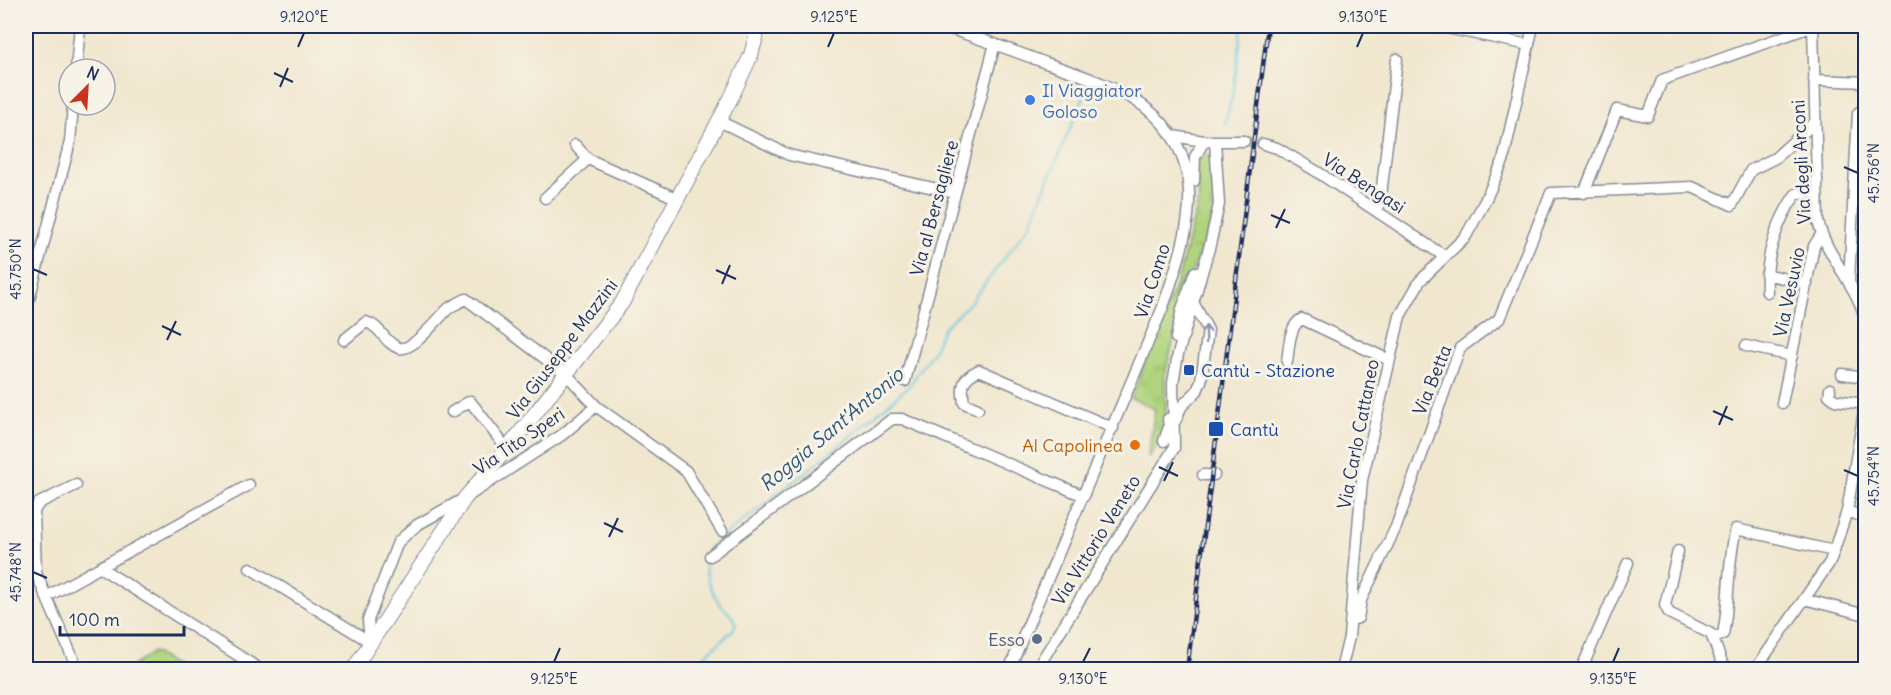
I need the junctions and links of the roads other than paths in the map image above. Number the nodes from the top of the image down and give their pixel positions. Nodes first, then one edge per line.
1 (80, 26) edge
2 (759, 26) edge
3 (943, 26) edge
4 (1437, 26) edge
5 (1533, 26) edge
6 (1813, 26) edge
7 (995, 44) junction
8 (1529, 45) junction
9 (77, 57) edge
10 (1398, 59) dead end
11 (1814, 80) junction
12 (1866, 82) edge
13 (1866, 107) edge
14 (72, 117) edge
15 (719, 121) junction
16 (1815, 122) junction
17 (1175, 141) junction
18 (1210, 141) junction
19 (1244, 141) tunnel mouth
20 (1263, 144) tunnel mouth
21 (575, 145) dead end
22 (588, 159) junction
23 (1817, 192) junction
24 (955, 193) junction
25 (1584, 194) junction
26 (545, 198) dead end
27 (678, 199) junction
28 (1188, 207) junction
29 (1376, 211) junction
30 (1821, 235) junction
31 (1444, 256) junction
32 (1766, 274) junction
33 (1849, 282) junction
34 (1807, 284) junction
35 (1767, 292) dead end
36 (1193, 302) junction
37 (26, 311) edge
38 (1866, 322) edge
39 (344, 340) dead end
40 (1746, 346) dead end
41 (1792, 356) junction
42 (1389, 360) junction
43 (1287, 362) dead end
44 (1842, 374) dead end
45 (567, 375) junction
46 (1866, 378) edge
47 (905, 381) dead end
48 (1830, 389) dead end
49 (1782, 404) dead end
50 (1865, 405) edge
51 (596, 406) junction
52 (978, 409) dead end
53 (452, 412) dead end
54 (1174, 425) junction
55 (1113, 428) junction
56 (1164, 441) dead end
57 (511, 444) junction
58 (529, 456) junction
59 (76, 485) dead end
60 (249, 485) dead end
61 (1084, 496) junction
62 (465, 498) junction
63 (1847, 511) junction
64 (1866, 518) edge
65 (722, 531) dead end
66 (1678, 551) dead end
67 (1834, 551) junction
68 (710, 556) dead end
69 (1628, 563) dead end
70 (101, 568) junction
71 (250, 568) dead end
72 (48, 596) junction
73 (1804, 599) junction
74 (1866, 615) edge
75 (1351, 620) junction
76 (1715, 638) junction
77 (370, 642) junction
78 (78, 669) edge
79 (261, 669) edge
80 (353, 669) edge
81 (1009, 669) edge
82 (1036, 669) edge
83 (1341, 669) edge
84 (1581, 669) edge
85 (1725, 669) edge
86 (1755, 669) edge

1 - 9 street
2 - 15 main road, Via Giuseppe Mazzini
3 - 7 street, Via Como
4 - 8 street
5 - 8 street, Via Carlo Cattaneo
6 - 11 street, Via degli Arconi
6 - 25 street
7 - 17 street, Via Como
7 - 24 street, Via al Bersagliere
8 - 31 street, Via Carlo Cattaneo
10 - 29 street
11 - 12 street
11 - 16 street, Via degli Arconi
13 - 33 street
14 - 37 street
15 - 24 street
15 - 27 main road, Via Giuseppe Mazzini
16 - 23 street, Via degli Arconi
16 - 25 street, Via Betta
17 - 18 street
17 - 28 street, Via Como
18 - 19 street
18 - 28 street
18 - 36 street, Via Vittorio Veneto
18 - 56 street
20 - 29 street, Via Bengasi
21 - 22 street
22 - 26 street
22 - 27 street
23 - 30 street, Via degli Arconi
23 - 32 street
24 - 47 street, Via al Bersagliere
25 - 75 street, Via Betta
27 - 45 main road, Via Giuseppe Mazzini
28 - 55 street, Via Como
29 - 31 street, Via Bengasi
30 - 33 street, Via degli Arconi
30 - 34 street, Via Vesuvio
31 - 42 street, Via Carlo Cattaneo
32 - 34 street
32 - 35 street
33 - 38 street, Via degli Arconi
34 - 41 street, Via Vesuvio
36 - 54 street, Via Vittorio Veneto
54 -> 36 street, Via Vittorio Veneto
39 - 45 street
40 - 41 street, Via Vesuvio
41 - 49 street, Via Vesuvio
42 - 43 street
42 - 75 street, Via Carlo Cattaneo
44 - 46 street
45 - 51 street
45 - 57 main road, Via Giuseppe Mazzini
48 - 50 street
50 - 63 street
51 - 58 street, Via Tito Speri
51 - 65 street
52 - 55 street
53 - 57 street
54 - 82 street, Via Vittorio Veneto
55 - 61 street, Via Como
57 - 58 street
57 - 62 main road, Via Giuseppe Mazzini
58 - 62 street, Via Tito Speri
59 - 72 street
60 - 70 street
61 - 68 street
61 - 81 street, Via Como
62 - 77 main road, Via Giuseppe Mazzini
62 - 77 street, Via Tito Speri
63 - 64 street
63 - 67 street
66 - 76 street
67 - 73 street
67 - 76 street
69 - 84 street
70 - 72 street
70 - 79 street
71 - 77 street
72 - 78 street
73 - 74 street
73 - 86 street
75 - 83 street, Via Carlo Cattaneo
76 - 85 street
77 - 80 main road, Via Giuseppe Mazzini

